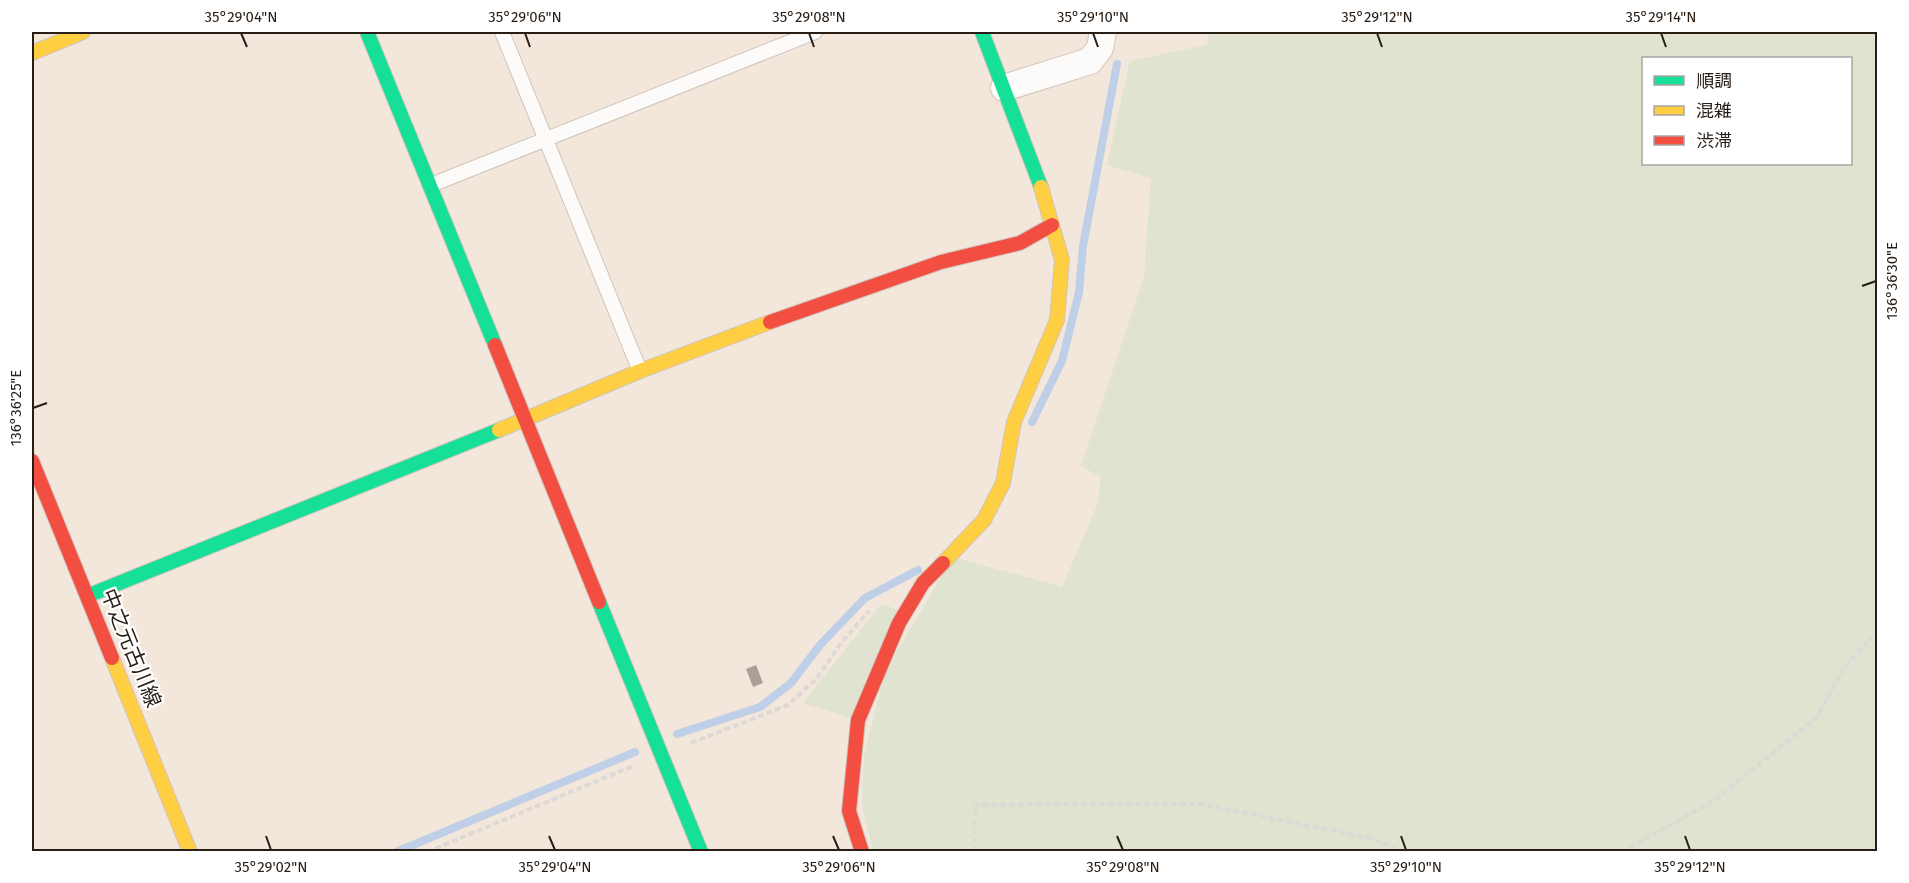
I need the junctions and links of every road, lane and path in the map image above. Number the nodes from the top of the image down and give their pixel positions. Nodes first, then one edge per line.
1 (83, 32) edge
2 (367, 32) edge
3 (502, 32) edge
4 (815, 32) edge
5 (982, 32) edge
6 (1103, 32) edge
7 (32, 53) edge
8 (1004, 88) junction
9 (544, 138) junction
10 (430, 185) junction
11 (1052, 225) junction
12 (640, 371) junction
13 (524, 421) junction
14 (32, 461) edge
15 (87, 596) junction
16 (1878, 630) edge
17 (190, 852) edge
18 (701, 852) edge
19 (862, 852) edge
20 (975, 852) edge
21 (1401, 852) edge
22 (1621, 852) edge

1 - 7 street
2 - 10 street
3 - 9 lane
4 - 9 lane
5 - 8 street
6 - 8 street
8 - 11 street
9 - 10 lane
9 - 12 lane
10 - 13 street
11 - 12 street
11 - 19 street
12 - 13 street
13 - 15 street
13 - 18 street
14 - 15 street, 中之元古川線
15 - 17 street, 中之元古川線
16 - 22 path
20 - 21 path

